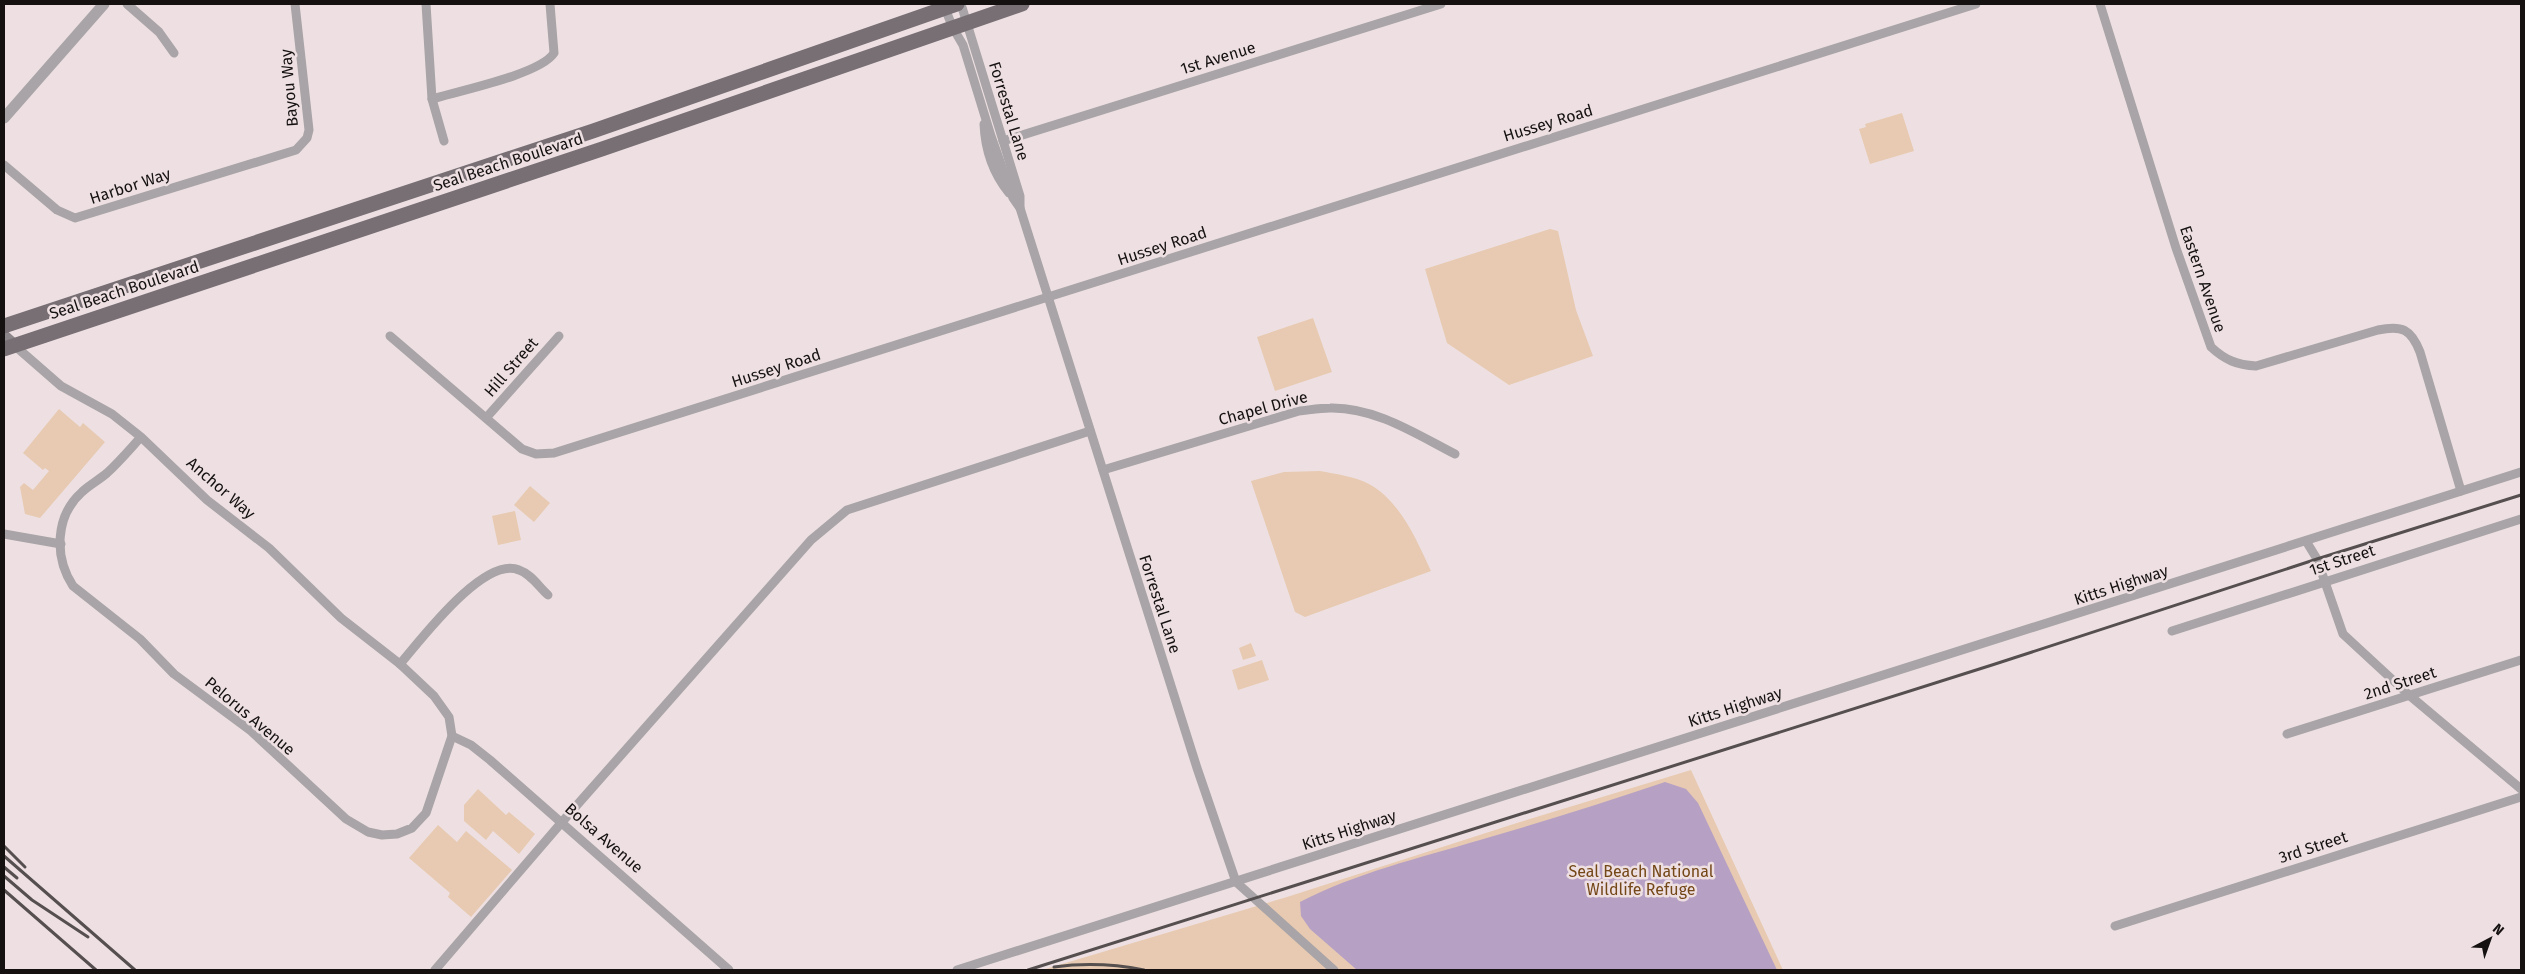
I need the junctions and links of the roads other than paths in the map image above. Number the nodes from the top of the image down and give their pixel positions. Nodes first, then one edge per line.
1 (104, 4) edge
2 (127, 4) edge
3 (295, 4) edge
4 (426, 4) edge
5 (550, 4) edge
6 (1022, 4) edge
7 (1441, 4) edge
8 (1976, 4) edge
9 (2100, 4) edge
10 (951, 5) edge
11 (959, 26) junction
12 (174, 53) dead end
13 (432, 99) junction
14 (4, 118) edge
15 (444, 141) dead end
16 (1003, 141) junction
17 (281, 153) joint
18 (4, 165) edge
19 (1020, 208) junction
20 (1046, 296) junction
21 (4, 326) edge
22 (390, 336) dead end
23 (559, 336) dead end
24 (7, 343) edge
25 (486, 418) junction
26 (1090, 431) junction
27 (141, 437) junction
28 (1455, 454) dead end
29 (1103, 470) junction
30 (2521, 472) edge
31 (2461, 491) junction
32 (2521, 519) edge
33 (4, 534) edge
34 (2306, 541) junction
35 (61, 544) junction
36 (2323, 582) junction
37 (548, 595) dead end
38 (2172, 631) dead end
39 (2521, 660) edge
40 (400, 664) junction
41 (2409, 695) junction
42 (2287, 734) dead end
43 (452, 736) junction
44 (2521, 789) edge
45 (2521, 797) edge
46 (562, 822) junction
47 (1236, 882) junction
48 (2115, 926) dead end
49 (435, 970) edge
50 (729, 970) edge
51 (957, 970) edge
52 (1334, 970) edge

1 - 14 street
2 - 12 street
3 - 17 street, Bayou Way
4 - 13 street
5 - 13 street
6 - 11 main road, Seal Beach Boulevard
7 - 16 street, 1st Avenue
8 - 20 street, Hussey Road
9 - 31 street, Eastern Avenue
10 - 11 street
10 - 11 street
10 - 21 main road, Seal Beach Boulevard
11 - 16 street, Forrestal Lane
11 - 19 street, Forrestal Lane
11 - 24 main road, Seal Beach Boulevard
13 - 15 street
16 - 19 street, Forrestal Lane
17 - 18 street, Harbor Way
19 - 20 street, Forrestal Lane
20 - 25 street, Hussey Road
20 - 26 street, Forrestal Lane
22 - 25 street, Hussey Road
23 - 25 street, Hill Street
24 - 27 street, Anchor Way
26 - 29 street, Forrestal Lane
26 - 46 street
27 - 35 street, Pelorus Avenue
27 - 40 street, Anchor Way
28 - 29 street, Chapel Drive
29 - 47 street, Forrestal Lane
30 - 31 street, Kitts Highway
31 - 34 street, Kitts Highway
32 - 36 street, 1st Street
33 - 35 street
34 - 36 street
34 - 47 street, Kitts Highway
35 - 43 street, Pelorus Avenue
36 - 38 street, 1st Street
36 - 41 street
37 - 40 street
39 - 41 street, 2nd Street
40 - 43 street
41 - 42 street, 2nd Street
41 - 44 street
43 - 46 street, Bolsa Avenue
45 - 48 street, 3rd Street
46 - 49 street
46 - 50 street, Bolsa Avenue
47 - 51 street, Kitts Highway
47 - 52 street, Forrestal Lane

